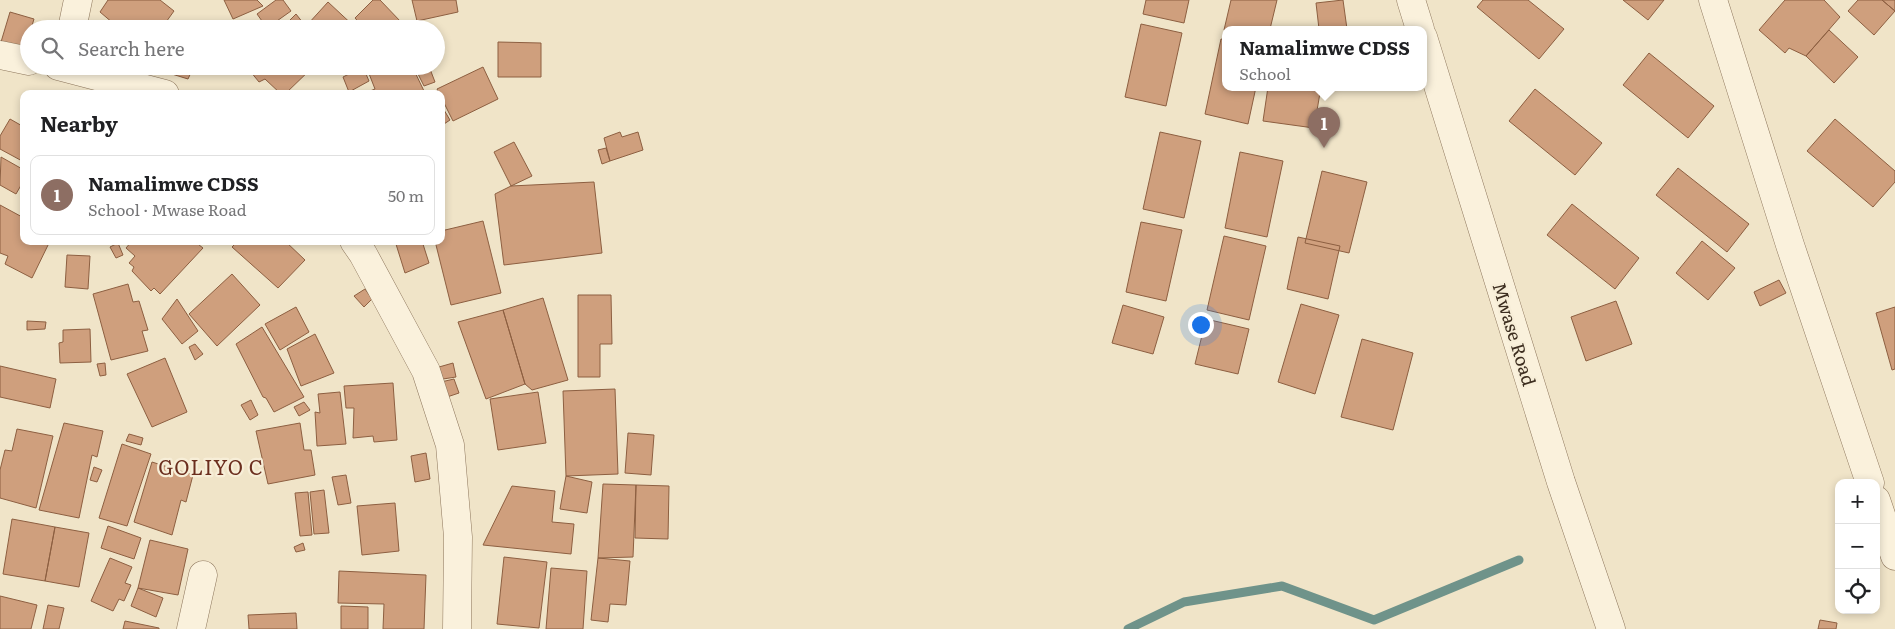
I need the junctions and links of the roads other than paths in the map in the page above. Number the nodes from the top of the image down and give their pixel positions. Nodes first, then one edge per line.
1 (78, 0) edge
2 (1411, 0) edge
3 (1713, 0) edge
4 (74, 20) edge
5 (1419, 26) edge
6 (1427, 50) edge
7 (0, 55) edge
8 (20, 59) edge
9 (93, 75) edge
10 (151, 90) edge
11 (357, 245) edge
12 (1869, 479) edge
13 (1880, 512) edge
14 (1895, 556) edge
15 (203, 575) dead end
16 (191, 629) edge
17 (457, 629) edge
18 (1611, 629) edge

1 - 4 street
2 - 5 street
3 - 12 street
6 - 18 street, Mwase Road
7 - 8 street
9 - 10 street
11 - 17 street
13 - 14 street
15 - 16 street

